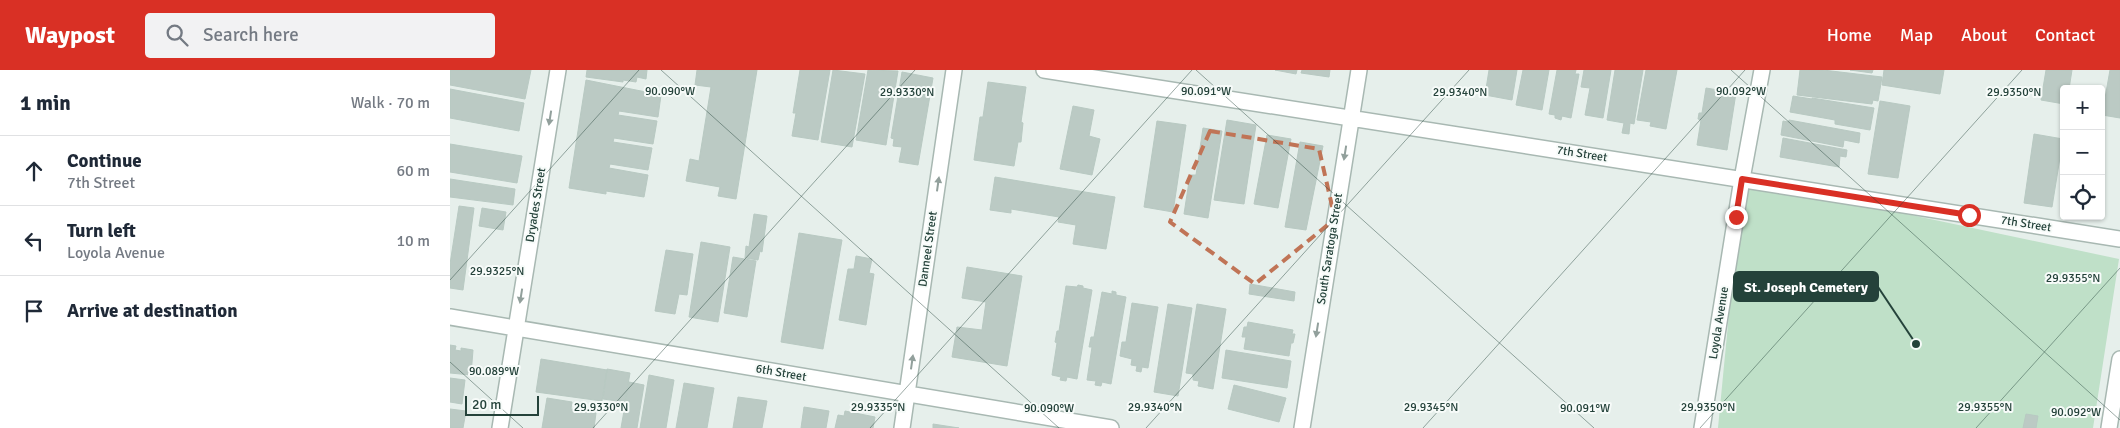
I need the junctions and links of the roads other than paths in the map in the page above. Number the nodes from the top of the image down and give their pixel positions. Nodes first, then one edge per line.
1 (558, 70) edge
2 (954, 70) edge
3 (1044, 70) edge
4 (1359, 70) edge
5 (1762, 70) edge
6 (1350, 118) junction
7 (1742, 179) junction
8 (2120, 239) edge
9 (450, 317) edge
10 (516, 328) junction
11 (2120, 359) edge
12 (907, 394) junction
13 (500, 428) edge
14 (902, 428) edge
15 (1111, 428) edge
16 (1302, 428) edge
17 (1702, 428) edge
18 (2109, 428) edge

1 -> 10 street, Dryades Street
12 -> 2 street, Danneel Street
3 - 6 street, 7th Street
4 - 6 street, South Saratoga Street
5 - 7 street, Loyola Avenue
6 - 7 street, 7th Street
6 -> 16 street, South Saratoga Street
7 - 8 street, 7th Street
7 - 17 street, Loyola Avenue
9 - 10 street, 6th Street
10 - 12 street, 6th Street
10 - 13 street, Dryades Street
11 - 18 street
12 - 14 street, Danneel Street
12 - 15 street, 6th Street

